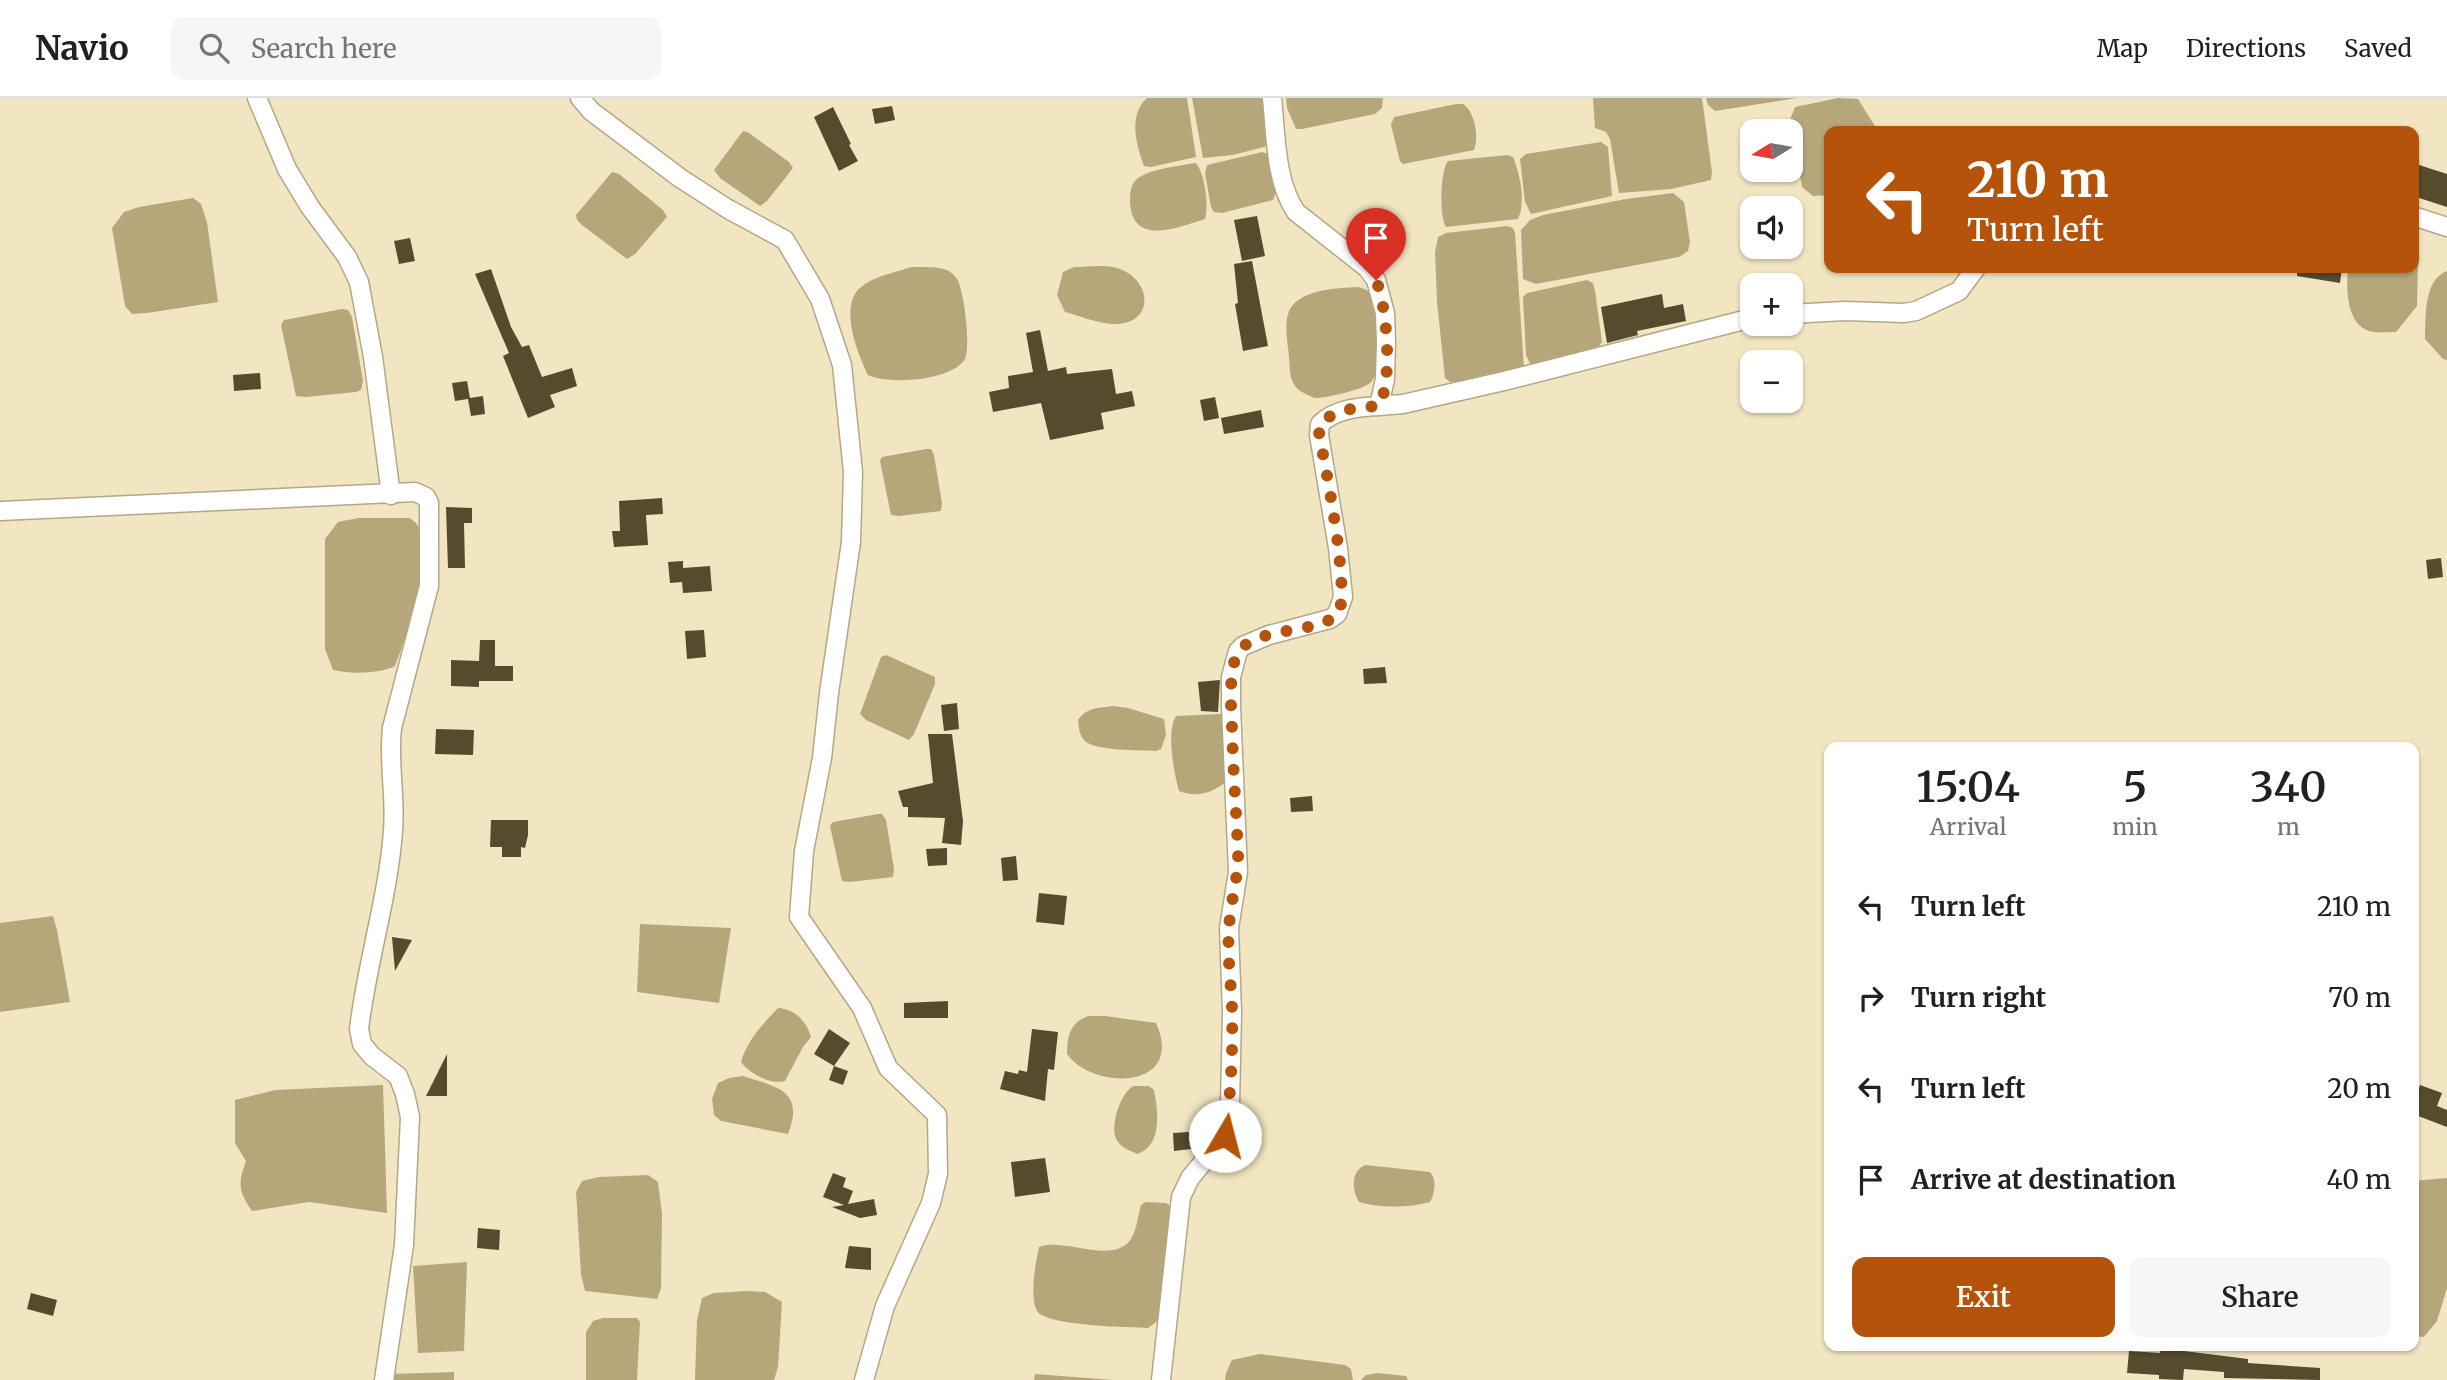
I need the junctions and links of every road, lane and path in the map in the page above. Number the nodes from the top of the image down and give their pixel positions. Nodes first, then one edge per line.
1 (257, 98) edge
2 (580, 98) edge
3 (1272, 98) edge
4 (2419, 218) edge
5 (2447, 227) edge
6 (1972, 273) edge
7 (1803, 313) edge
8 (1740, 321) edge
9 (1379, 406) junction
10 (391, 495) junction
11 (0, 511) edge
12 (384, 1380) edge
13 (864, 1380) edge
14 (1161, 1380) edge

1 - 10 street
2 - 13 street
3 - 9 street
4 - 5 street
6 - 7 street
8 - 9 street
9 - 14 street
10 - 11 street
10 - 12 street

